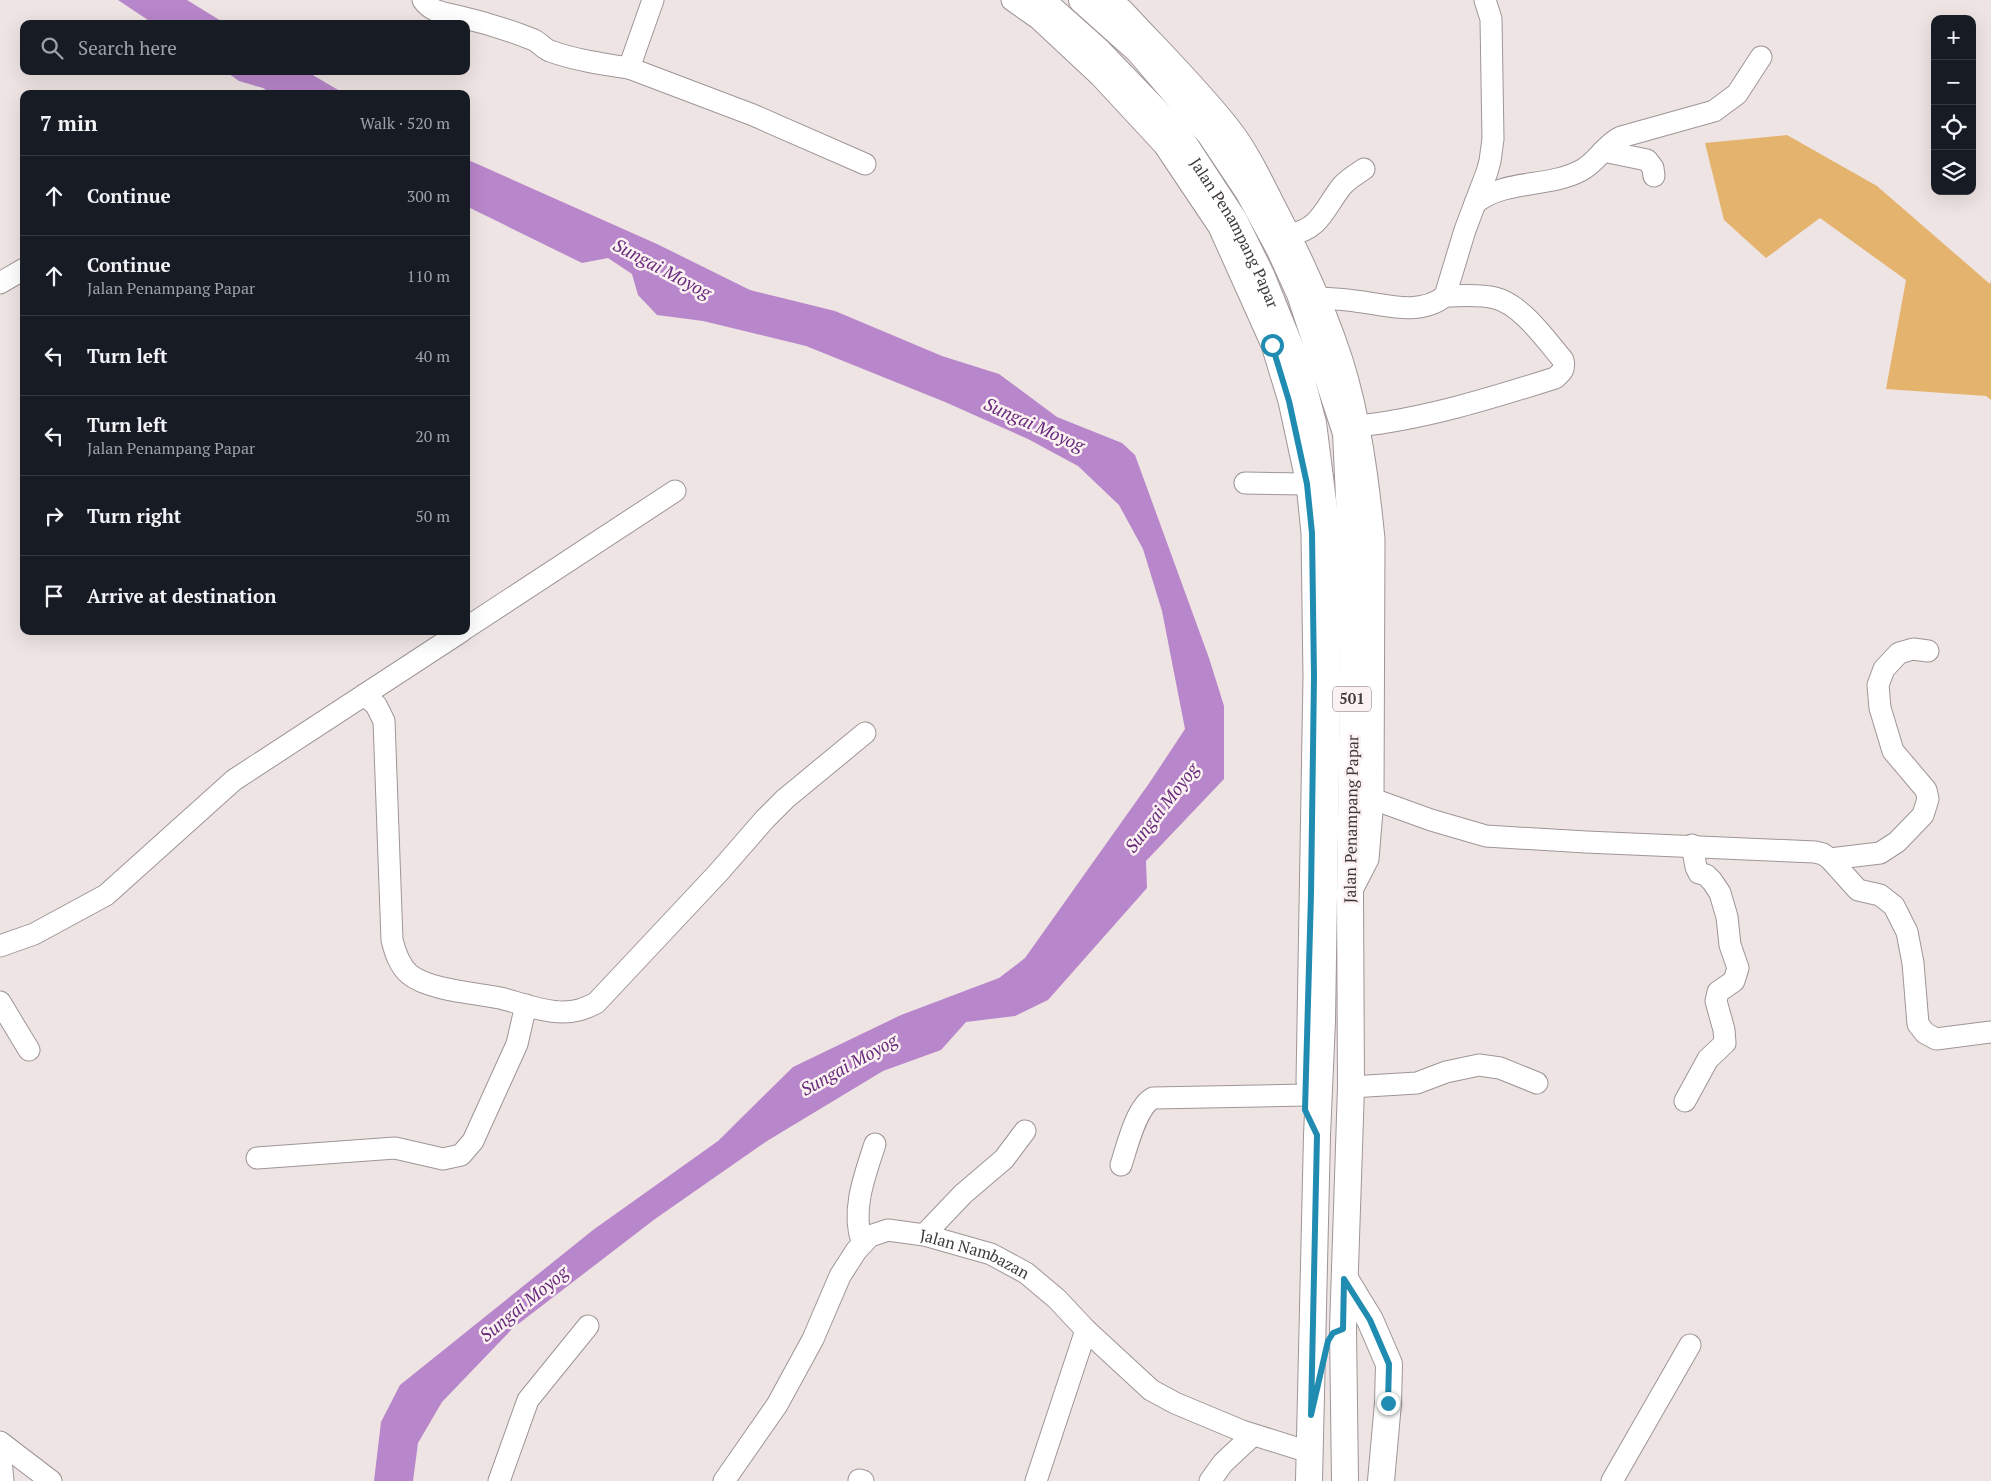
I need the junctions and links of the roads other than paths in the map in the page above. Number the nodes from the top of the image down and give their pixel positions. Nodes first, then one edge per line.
1 (423, 0) edge
2 (653, 0) edge
3 (1012, 0) edge
4 (1041, 0) edge
5 (1082, 0) edge
6 (1109, 0) edge
7 (1489, 3) edge
8 (1761, 57) dead end
9 (629, 68) junction
10 (1603, 150) junction
11 (865, 164) dead end
12 (1364, 169) dead end
13 (1654, 176) dead end
14 (1475, 203) junction
15 (1290, 234) junction
16 (20, 272) edge
17 (0, 283) edge
18 (1445, 296) junction
19 (1320, 298) junction
20 (1358, 426) junction
21 (1245, 483) dead end
22 (1307, 484) junction
23 (675, 491) dead end
24 (470, 625) edge
25 (456, 635) edge
26 (1928, 651) dead end
27 (364, 695) junction
28 (865, 733) dead end
29 (1373, 799) junction
30 (1692, 845) junction
31 (1830, 859) junction
32 (1350, 894) junction
33 (0, 946) edge
34 (0, 1002) edge
35 (526, 1005) junction
36 (1991, 1032) edge
37 (29, 1050) dead end
38 (1537, 1083) dead end
39 (1351, 1087) junction
40 (1306, 1095) junction
41 (1685, 1101) dead end
42 (1025, 1131) dead end
43 (1317, 1135) junction
44 (875, 1144) dead end
45 (257, 1158) dead end
46 (1121, 1165) dead end
47 (924, 1235) junction
48 (862, 1242) junction
49 (1344, 1279) junction
50 (588, 1326) dead end
51 (1343, 1329) junction
52 (1086, 1330) junction
53 (1690, 1345) dead end
54 (1311, 1415) junction
55 (1253, 1435) junction
56 (0, 1442) edge
57 (0, 1450) edge
58 (1309, 1452) junction
59 (3, 1481) edge
60 (51, 1481) edge
61 (499, 1481) edge
62 (724, 1481) edge
63 (1036, 1481) edge
64 (1210, 1481) edge
65 (1310, 1481) edge
66 (1345, 1481) edge
67 (1381, 1481) edge
68 (1612, 1481) edge

1 - 9 street
2 - 9 street
3 - 22 street
4 - 43 main road, Jalan Penampang Papar / 501
5 - 32 main road, Jalan Penampang Papar / 501
6 - 15 street
7 - 14 street
8 - 10 street
9 - 11 street
10 - 13 street
10 - 14 street
12 - 15 street
14 - 18 street
15 - 19 street
16 - 17 street
18 - 19 street
18 - 20 street
19 - 20 street
20 - 29 street
21 - 22 street
22 - 40 street
23 - 24 street
25 - 27 street
26 - 31 street
27 - 33 street
27 - 35 street
28 - 35 street
29 - 30 street
29 - 32 street
30 - 31 street
30 - 41 street
31 - 36 street
32 - 39 main road, Jalan Penampang Papar / 501
34 - 37 street
35 - 45 street
38 - 39 street
39 - 49 main road, Jalan Penampang Papar / 501
40 - 43 street
40 - 46 street
42 - 47 street
43 - 54 main road, Jalan Penampang Papar / 501
44 - 48 street
47 - 48 street, Jalan Nambazan
47 - 52 street, Jalan Nambazan
48 - 62 street
49 - 51 main road, Jalan Penampang Papar / 501
49 - 67 main road
50 - 61 street
51 - 54 main road
51 - 66 main road, Jalan Penampang Papar / 501
52 - 55 street, Jalan Nambazan
52 - 63 street
53 - 68 street
54 - 58 main road, Jalan Penampang Papar / 501
55 - 58 street, Jalan Nambazan
55 - 64 street
56 - 60 street
57 - 59 street
58 - 65 main road, Jalan Penampang Papar / 501

